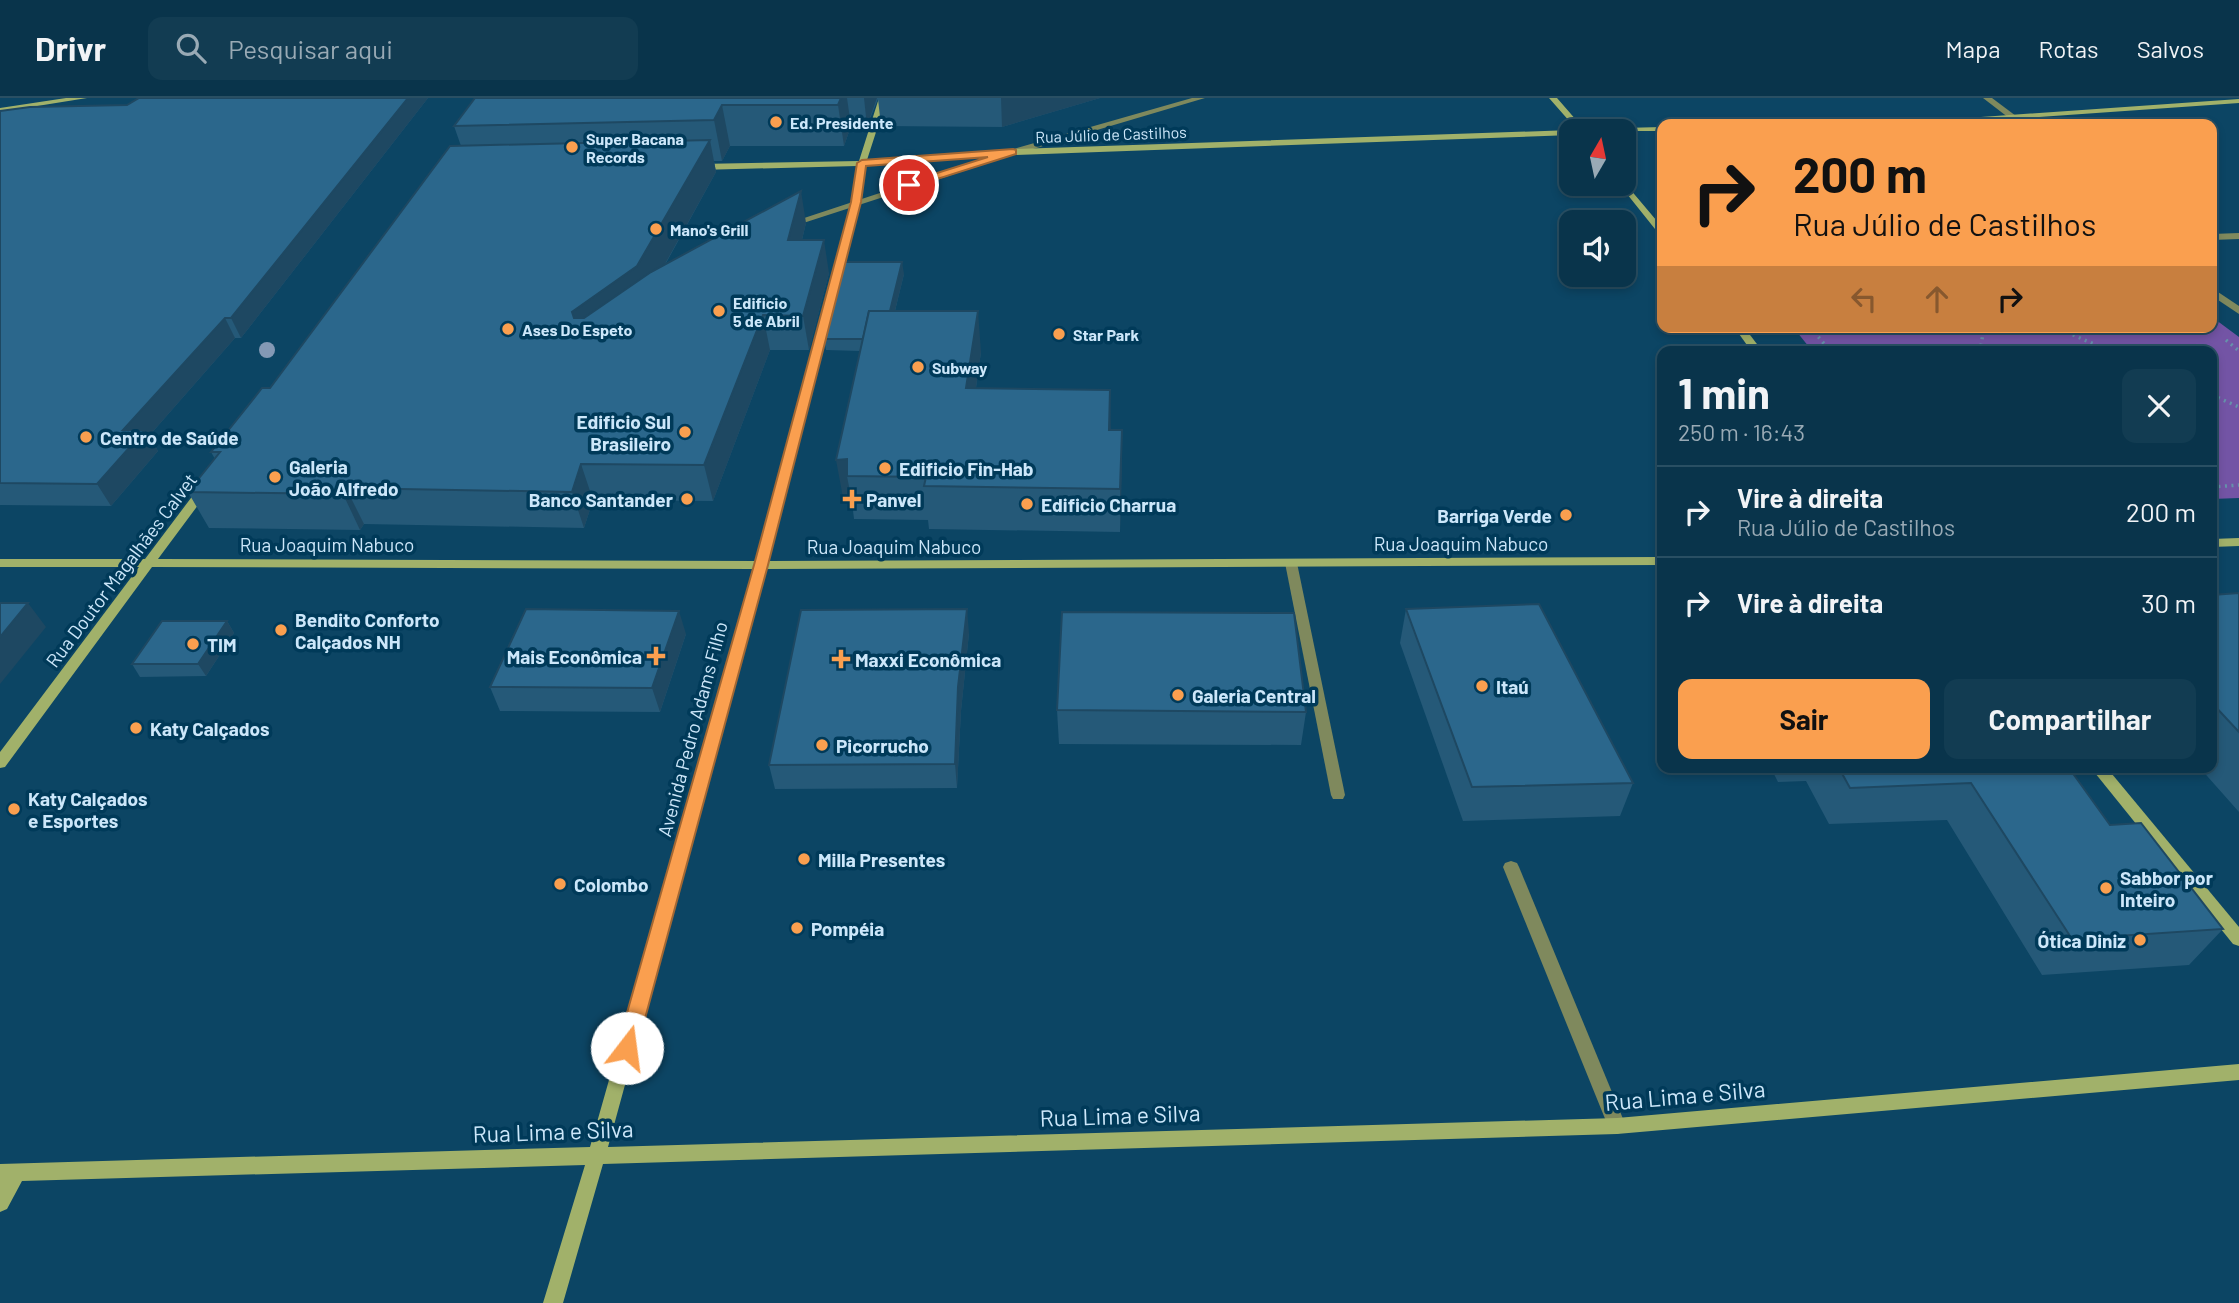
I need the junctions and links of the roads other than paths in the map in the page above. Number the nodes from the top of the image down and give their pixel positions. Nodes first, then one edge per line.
1 (83, 98) edge
2 (883, 98) edge
3 (1201, 98) edge
4 (1553, 98) edge
5 (1987, 98) edge
6 (2239, 101) edge
7 (0, 110) edge
8 (2012, 116) junction
9 (1572, 119) edge
10 (1996, 119) edge
11 (1657, 129) edge
12 (1636, 130) edge
13 (1559, 132) edge
14 (1013, 152) junction
15 (862, 163) junction
16 (688, 167) edge
17 (1633, 196) edge
18 (856, 202) junction
19 (1657, 226) edge
20 (776, 232) edge
21 (2239, 236) edge
22 (2217, 237) edge
23 (2217, 295) edge
24 (2239, 311) edge
25 (215, 474) edge
26 (2239, 542) edge
27 (2217, 543) edge
28 (1657, 561) edge
29 (149, 562) junction
30 (0, 563) edge
31 (1291, 563) junction
32 (761, 565) junction
33 (0, 763) edge
34 (2102, 773) edge
35 (1338, 794) dead end
36 (1511, 867) dead end
37 (2239, 939) edge
38 (2239, 1073) edge
39 (1617, 1126) junction
40 (597, 1154) junction
41 (9, 1173) edge
42 (0, 1203) edge
43 (553, 1303) edge

1 - 7 street
2 - 15 street, Avenida Pedro Adams Filho
3 - 14 street
4 - 9 street
5 - 8 street
6 - 8 street
8 - 10 street
11 - 12 street
13 - 14 street, Rua Júlio de Castilhos
14 - 15 street, Rua Júlio de Castilhos
14 - 18 street
15 - 16 street, Rua Júlio de Castilhos
15 - 18 street, Avenida Pedro Adams Filho
17 - 19 street
18 - 20 street
18 - 32 street, Avenida Pedro Adams Filho
21 - 22 street
23 - 24 street
25 - 29 street, Rua Doutor Magalhães Calvet
26 - 27 street
28 - 31 street, Rua Joaquim Nabuco
29 - 30 street, Rua Joaquim Nabuco
29 - 32 street, Rua Joaquim Nabuco
29 - 33 street, Rua Doutor Magalhães Calvet
31 - 32 street, Rua Joaquim Nabuco
31 - 35 street
32 - 40 street, Avenida Pedro Adams Filho
34 - 37 street
36 - 39 street
38 - 39 street, Rua Lima e Silva
39 - 40 street, Rua Lima e Silva
40 - 41 street, Rua Lima e Silva
40 - 43 street, Avenida Pedro Adams Filho
41 - 42 street

